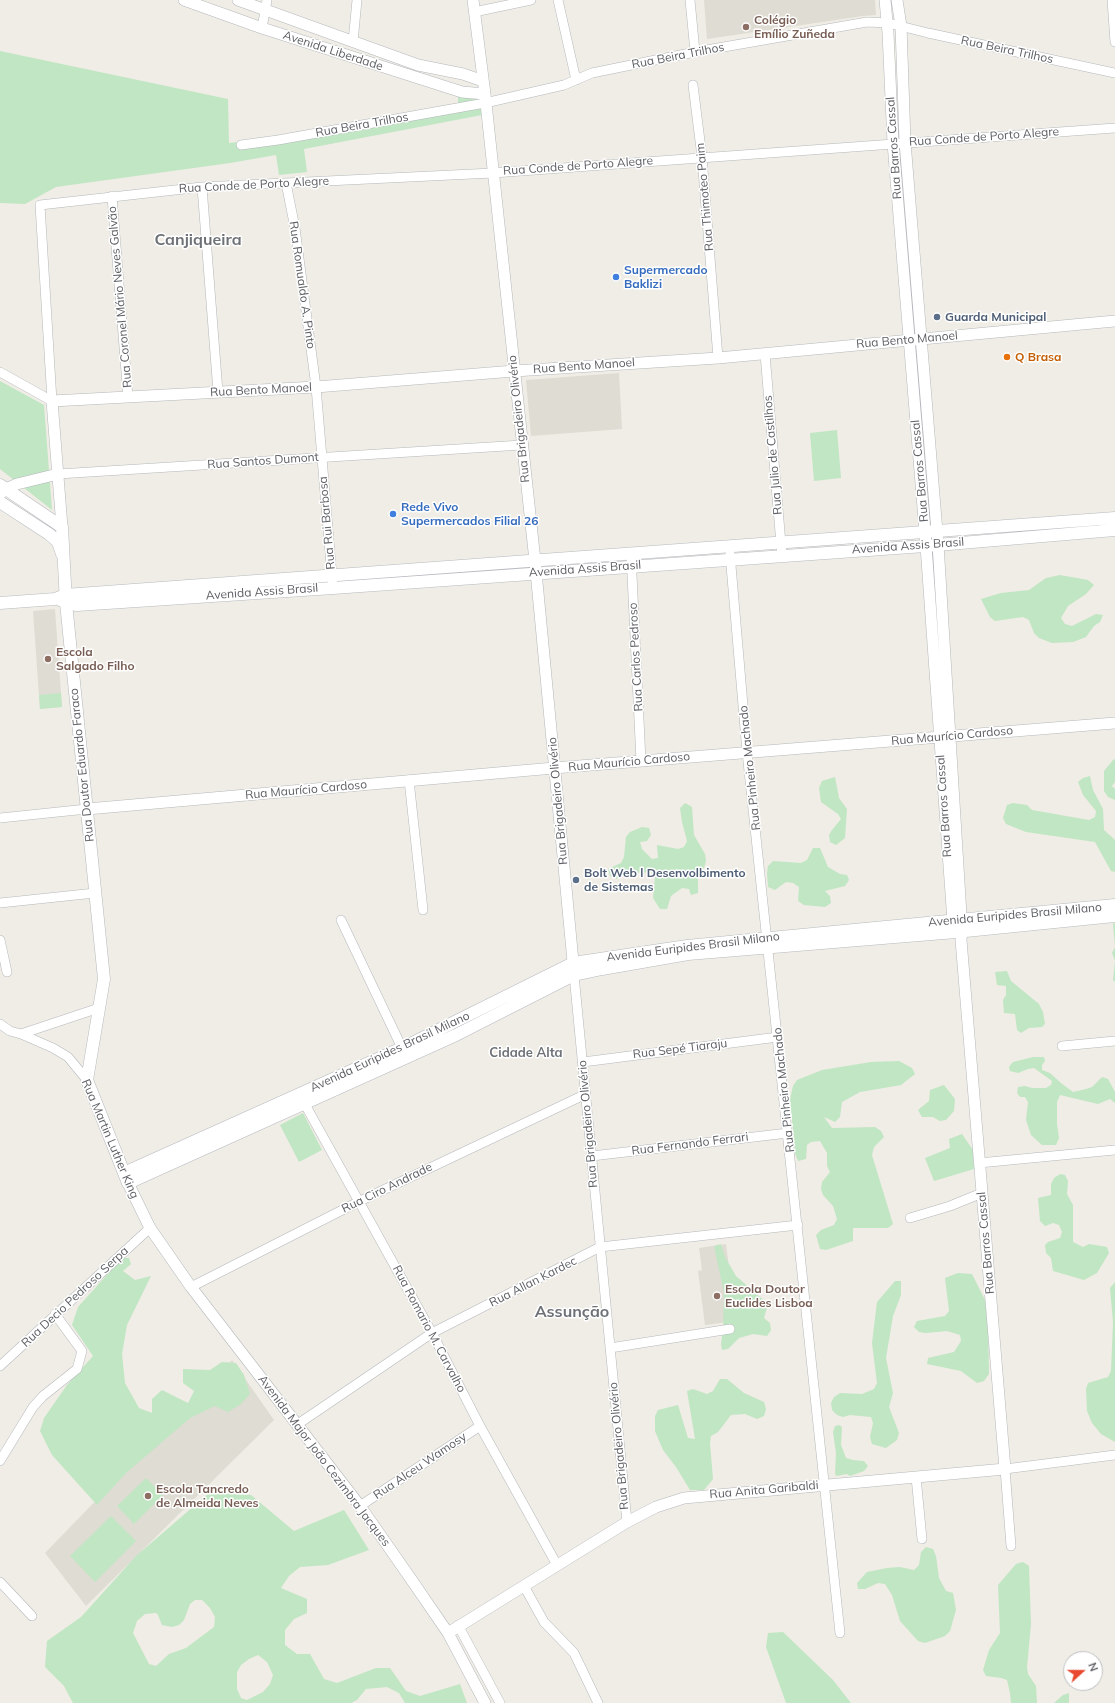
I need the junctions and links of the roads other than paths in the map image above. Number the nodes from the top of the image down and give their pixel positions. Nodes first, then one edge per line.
1 (184, 0) edge
2 (238, 0) edge
3 (357, 0) edge
4 (473, 0) edge
5 (531, 0) edge
6 (558, 0) edge
7 (690, 0) edge
8 (885, 0) edge
9 (898, 0) edge
10 (1112, 0) edge
11 (266, 5) edge
12 (474, 12) junction
13 (888, 23) junction
14 (901, 26) junction
15 (262, 28) junction
16 (353, 42) junction
17 (1115, 42) edge
18 (695, 52) junction
19 (389, 55) junction
20 (384, 68) junction
21 (1115, 73) edge
22 (576, 80) junction
23 (483, 81) junction
24 (693, 85) dead end
25 (485, 98) junction
26 (1115, 128) edge
27 (905, 142) junction
28 (893, 143) junction
29 (241, 145) dead end
30 (702, 157) junction
31 (493, 173) junction
32 (286, 183) junction
33 (202, 187) junction
34 (112, 196) junction
35 (1115, 321) edge
36 (922, 338) junction
37 (909, 339) junction
38 (765, 354) junction
39 (718, 358) junction
40 (514, 370) junction
41 (0, 372) edge
42 (316, 387) junction
43 (218, 392) junction
44 (128, 397) junction
45 (52, 401) junction
46 (522, 445) junction
47 (321, 457) junction
48 (58, 474) junction
49 (2, 489) edge
50 (0, 502) edge
51 (1115, 518) edge
52 (62, 527) junction
53 (1115, 530) edge
54 (931, 531) junction
55 (1000, 533) junction
56 (938, 544) junction
57 (925, 546) junction
58 (781, 549) junction
59 (730, 553) junction
60 (63, 558) junction
61 (631, 560) junction
62 (535, 567) junction
63 (332, 582) junction
64 (62, 599) junction
65 (0, 603) edge
66 (932, 648) junction
67 (945, 648) junction
68 (1115, 723) edge
69 (944, 736) junction
70 (747, 752) junction
71 (642, 761) junction
72 (554, 768) junction
73 (409, 780) junction
74 (87, 809) junction
75 (0, 818) edge
76 (95, 893) junction
77 (0, 903) edge
78 (1115, 905) edge
79 (423, 910) dead end
80 (1071, 915) junction
81 (1115, 916) edge
82 (341, 920) dead end
83 (959, 929) junction
84 (0, 940) edge
85 (768, 943) junction
86 (574, 970) junction
87 (7, 972) dead end
88 (99, 1008) junction
89 (0, 1024) edge
90 (453, 1030) junction
91 (21, 1034) junction
92 (778, 1037) junction
93 (1115, 1041) edge
94 (1062, 1046) dead end
95 (402, 1048) junction
96 (582, 1062) junction
97 (348, 1078) junction
98 (87, 1080) junction
99 (586, 1094) junction
100 (302, 1099) junction
101 (788, 1133) junction
102 (1115, 1150) edge
103 (592, 1156) junction
104 (979, 1163) junction
105 (126, 1178) junction
106 (982, 1193) junction
107 (360, 1201) junction
108 (910, 1218) dead end
109 (798, 1225) junction
110 (150, 1228) junction
111 (600, 1247) junction
112 (191, 1287) junction
113 (56, 1314) junction
114 (730, 1329) dead end
115 (432, 1333) junction
116 (610, 1348) junction
117 (0, 1366) edge
118 (298, 1424) junction
119 (480, 1426) junction
120 (1115, 1456) edge
121 (0, 1461) edge
122 (1005, 1469) junction
123 (916, 1477) junction
124 (826, 1485) junction
125 (360, 1506) junction
126 (627, 1522) junction
127 (922, 1539) dead end
128 (1011, 1546) dead end
129 (556, 1565) junction
130 (0, 1582) edge
131 (524, 1586) junction
132 (32, 1616) dead end
133 (458, 1626) junction
134 (448, 1633) junction
135 (840, 1633) dead end
136 (485, 1703) edge
137 (500, 1703) edge
138 (598, 1703) edge

1 - 15 street, Avenida Liberdade
2 - 11 street, Avenida Liberdade
3 - 16 street
4 - 12 street, Rua Brigadeiro Olivério
5 - 12 street
6 - 22 street
7 - 18 street
8 - 13 street, Rua Barros Cassal
9 - 14 street, Rua Barros Cassal
10 - 17 street
11 - 15 street
11 - 16 street, Avenida Liberdade
12 - 23 street, Rua Brigadeiro Olivério
13 - 14 street, Rua Beira Trilhos
13 - 18 street, Rua Beira Trilhos
13 - 28 street, Rua Barros Cassal
14 - 21 street, Rua Beira Trilhos
14 - 27 street, Rua Barros Cassal
15 - 20 street, Avenida Liberdade
16 - 19 street, Avenida Liberdade
18 - 22 street, Rua Beira Trilhos
19 - 20 street
19 - 23 street, Avenida Liberdade
20 - 25 street, Avenida Liberdade
22 - 25 street, Rua Beira Trilhos
23 - 25 street, Rua Brigadeiro Olivério
24 - 30 street, Rua Thimoteo Paim
25 - 29 street, Rua Beira Trilhos
25 - 31 street, Rua Brigadeiro Olivério
26 - 27 street, Rua Conde de Porto Alegre
27 - 28 street, Rua Conde de Porto Alegre
27 - 36 street, Rua Barros Cassal
28 - 30 street, Rua Conde de Porto Alegre
28 - 37 street, Rua Barros Cassal
30 - 31 street, Rua Conde de Porto Alegre
30 - 39 street, Rua Thimoteo Paim
31 - 32 street, Rua Conde de Porto Alegre
31 - 40 street, Rua Brigadeiro Olivério
32 - 33 street, Rua Conde de Porto Alegre
32 - 42 street, Rua Romualdo A. Pinto
33 - 34 street, Rua Conde de Porto Alegre
33 - 43 street
34 - 44 street, Rua Coronel Mário Neves Galvão
34 - 45 street, Rua Conde de Porto Alegre
35 - 36 street, Rua Bento Manoel
36 - 37 street, Rua Bento Manoel
36 - 54 street, Rua Barros Cassal
37 - 38 street, Rua Bento Manoel
37 - 54 street, Rua Barros Cassal
38 - 39 street, Rua Bento Manoel
38 - 58 street, Rua Julio de Castilhos
39 - 40 street, Rua Bento Manoel
40 - 42 street, Rua Bento Manoel
40 - 46 street, Rua Brigadeiro Olivério
41 - 45 street
42 - 43 street, Rua Bento Manoel
42 - 47 street, Rua Rui Barbosa
43 - 44 street, Rua Bento Manoel
44 - 45 street, Rua Bento Manoel
45 - 48 street, Rua Doutor Eduardo Faraco
46 - 47 street, Rua Santos Dumont
46 - 62 street, Rua Brigadeiro Olivério
47 - 48 street, Rua Santos Dumont
47 - 63 street, Rua Rui Barbosa
48 - 49 street, Rua Santos Dumont
48 - 52 street, Rua Doutor Eduardo Faraco
49 - 52 main road
50 - 60 main road
51 - 55 main road, Avenida Assis Brasil
52 - 60 main road, Rua Doutor Eduardo Faraco
53 - 55 main road, Avenida Assis Brasil
54 - 55 main road, Avenida Assis Brasil
54 - 56 street, Rua Barros Cassal
54 - 57 street, Rua Barros Cassal
54 - 58 main road, Avenida Assis Brasil
55 - 56 main road, Avenida Assis Brasil
56 - 57 main road, Avenida Assis Brasil
56 - 67 street, Rua Barros Cassal
57 - 58 main road, Avenida Assis Brasil
57 - 66 street, Rua Barros Cassal
58 - 59 main road, Avenida Assis Brasil
59 - 61 main road, Avenida Assis Brasil
59 - 70 street, Rua Pinheiro Machado
60 - 64 main road, Rua Doutor Eduardo Faraco
61 - 62 main road, Avenida Assis Brasil
61 - 71 street, Rua Carlos Pedroso
62 - 63 main road, Avenida Assis Brasil
62 - 72 street, Rua Brigadeiro Olivério
63 - 64 main road, Avenida Assis Brasil
64 - 65 main road, Avenida Assis Brasil
64 - 74 main road, Rua Doutor Eduardo Faraco
66 - 67 street
66 - 69 street, Rua Barros Cassal
67 - 69 street, Rua Barros Cassal
68 - 69 street, Rua Maurício Cardoso
69 - 70 street, Rua Maurício Cardoso
69 - 83 street, Rua Barros Cassal
70 - 71 street, Rua Maurício Cardoso
70 - 85 street, Rua Pinheiro Machado
71 - 72 street, Rua Maurício Cardoso
72 - 73 street, Rua Maurício Cardoso
72 - 86 street, Rua Brigadeiro Olivério
73 - 74 street, Rua Maurício Cardoso
73 - 79 street
74 - 75 street, Rua Maurício Cardoso
74 - 76 main road, Rua Doutor Eduardo Faraco
76 - 77 street
76 - 88 main road, Rua Doutor Eduardo Faraco
78 - 80 main road, Avenida Euripides Brasil Milano
80 - 81 main road, Avenida Euripides Brasil Milano
80 - 83 main road, Avenida Euripides Brasil Milano
82 - 95 street
83 - 85 main road, Avenida Euripides Brasil Milano
83 - 104 street, Rua Barros Cassal
84 - 87 street
85 - 86 main road, Avenida Euripides Brasil Milano
85 - 92 street, Rua Pinheiro Machado
86 - 90 main road, Avenida Euripides Brasil Milano
86 - 96 street, Rua Brigadeiro Olivério
88 - 91 street
88 - 98 main road, Rua Doutor Eduardo Faraco
89 - 91 street, Rua Martin Luther King
90 - 95 main road, Avenida Euripides Brasil Milano
90 - 97 main road, Avenida Euripides Brasil Milano
91 - 98 street, Rua Martin Luther King
92 - 96 street, Rua Sepé Tiaraju
92 - 101 street, Rua Pinheiro Machado
93 - 94 street
95 - 97 main road, Avenida Euripides Brasil Milano
96 - 99 street, Rua Brigadeiro Olivério
97 - 100 main road, Avenida Euripides Brasil Milano
98 - 105 main road, Rua Martin Luther King
99 - 103 street, Rua Brigadeiro Olivério
99 - 107 street, Rua Ciro Andrade
100 - 105 main road, Avenida Euripides Brasil Milano
100 - 107 street, Rua Romario M. Carvalho
101 - 103 street, Rua Fernando Ferrari
101 - 109 street, Rua Pinheiro Machado
102 - 104 street
103 - 111 street, Rua Brigadeiro Olivério
104 - 106 street, Rua Barros Cassal
105 - 110 street, Rua Martin Luther King
106 - 108 street
106 - 122 street, Rua Barros Cassal
107 - 112 street, Rua Ciro Andrade
107 - 115 street, Rua Romario M. Carvalho
109 - 111 street, Rua Allan Kardec
109 - 124 street, Rua Pinheiro Machado
110 - 112 street, Avenida Major João Cezimbra Jacques
110 - 113 street, Rua Decio Pedroso Serpa
111 - 115 street, Rua Allan Kardec
111 - 116 street, Rua Brigadeiro Olivério
112 - 118 street, Avenida Major João Cezimbra Jacques
113 - 117 street, Rua Decio Pedroso Serpa
113 - 121 street
114 - 116 street
115 - 118 street, Rua Allan Kardec
115 - 119 street, Rua Romario M. Carvalho
116 - 126 street, Rua Brigadeiro Olivério
118 - 125 street, Avenida Major João Cezimbra Jacques
119 - 125 street, Rua Alceu Wamosy
119 - 129 street, Rua Romario M. Carvalho
120 - 122 street, Rua Anita Garibaldi
122 - 123 street, Rua Anita Garibaldi
122 - 128 street, Rua Barros Cassal
123 - 124 street, Rua Anita Garibaldi
123 - 127 street
124 - 126 street, Rua Anita Garibaldi
124 - 135 street, Rua Pinheiro Machado
125 - 134 street, Avenida Major João Cezimbra Jacques
126 - 129 street, Rua Anita Garibaldi
129 - 131 street, Rua Anita Garibaldi
130 - 132 street
131 - 133 street, Rua Anita Garibaldi
131 - 138 street
133 - 134 street, Rua Anita Garibaldi
133 - 137 street
134 - 136 street, Avenida Major João Cezimbra Jacques

